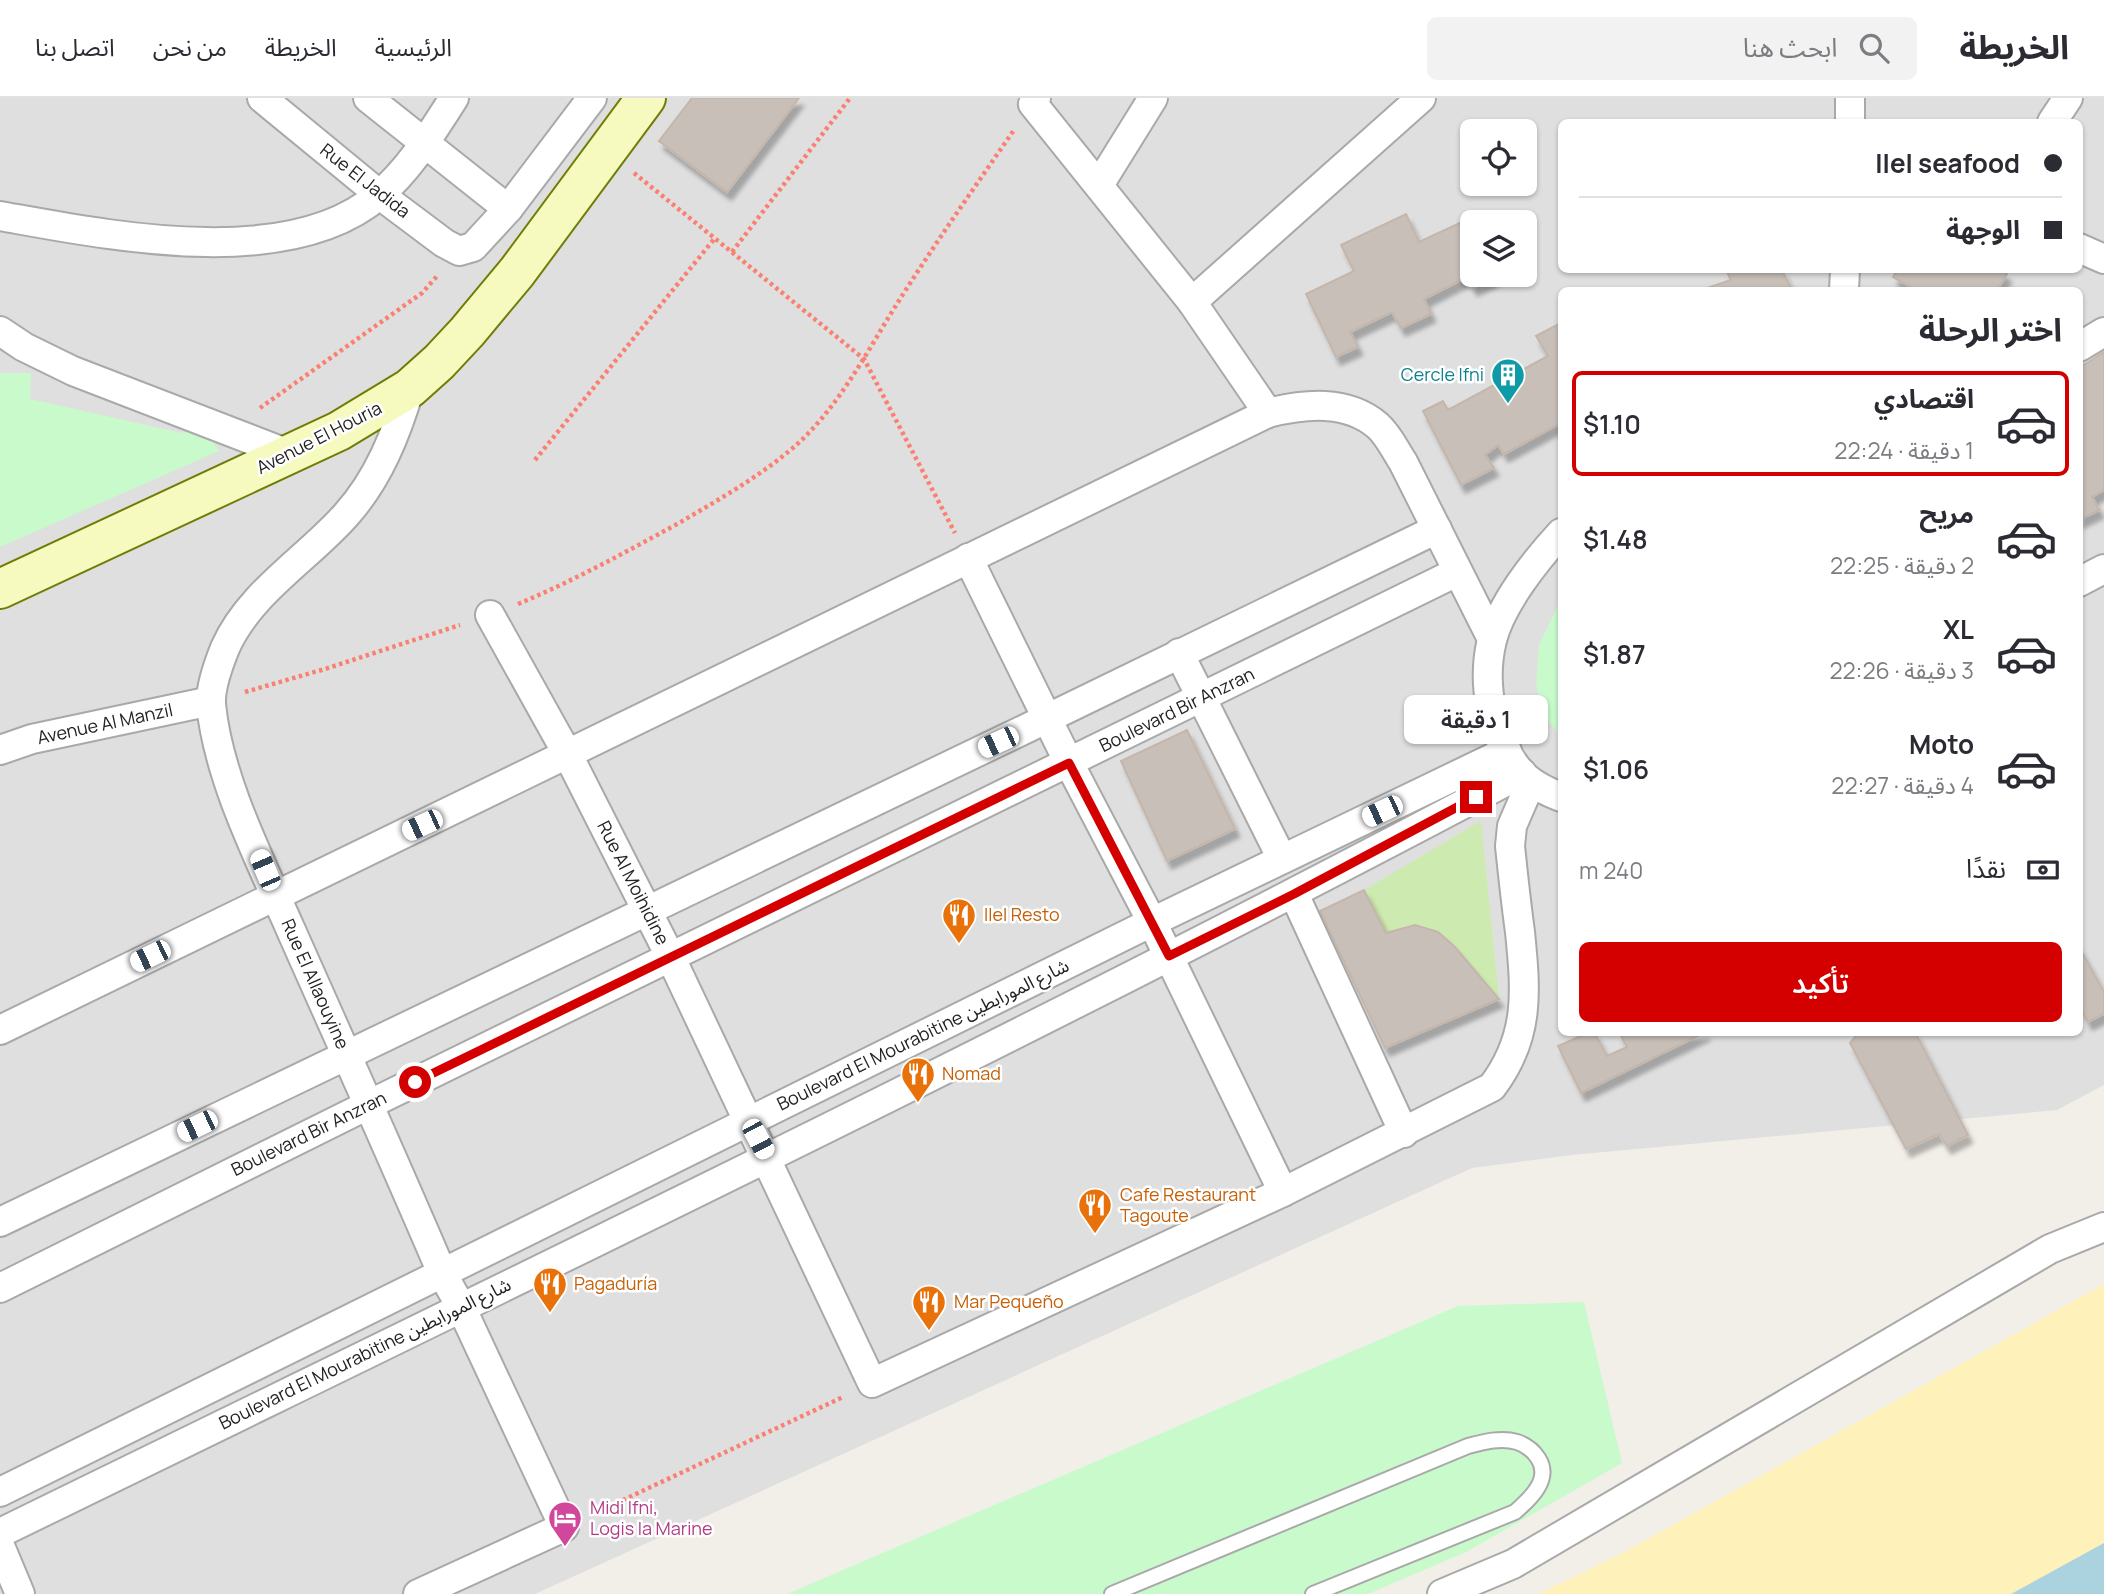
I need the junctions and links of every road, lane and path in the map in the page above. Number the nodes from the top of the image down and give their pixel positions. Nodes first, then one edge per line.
1 (262, 98) edge
2 (368, 98) edge
3 (454, 98) edge
4 (592, 98) edge
5 (646, 98) edge
6 (850, 98) edge
7 (1153, 98) edge
8 (1421, 98) edge
9 (1850, 98) edge
10 (2068, 98) edge
11 (1035, 101) edge
12 (1850, 119) edge
13 (2054, 119) edge
14 (424, 144) junction
15 (606, 151) junction
16 (1099, 186) junction
17 (380, 195) junction
18 (508, 209) junction
19 (0, 216) edge
20 (715, 238) junction
21 (466, 249) junction
22 (2083, 249) edge
23 (732, 252) junction
24 (2104, 259) edge
25 (1192, 302) junction
26 (0, 331) edge
27 (2104, 332) edge
28 (2083, 345) edge
29 (864, 359) junction
30 (410, 388) junction
31 (1268, 413) junction
32 (228, 431) junction
33 (291, 454) junction
34 (535, 460) dead end
35 (1437, 529) junction
36 (1558, 537) edge
37 (968, 558) junction
38 (2104, 569) edge
39 (1457, 572) junction
40 (2083, 580) edge
41 (0, 589) edge
42 (490, 615) junction
43 (1492, 639) junction
44 (1179, 653) junction
45 (1203, 697) junction
46 (211, 701) junction
47 (1046, 719) junction
48 (0, 750) edge
49 (568, 755) junction
50 (1069, 763) junction
51 (1520, 769) junction
52 (1558, 795) edge
53 (1282, 859) junction
54 (275, 894) junction
55 (1294, 894) junction
56 (646, 910) junction
57 (1152, 922) junction
58 (1169, 956) junction
59 (671, 958) junction
60 (0, 1030) edge
61 (345, 1055) junction
62 (368, 1105) junction
63 (748, 1122) junction
64 (1404, 1133) junction
65 (767, 1157) junction
66 (1283, 1192) junction
67 (0, 1222) edge
68 (2104, 1227) edge
69 (442, 1273) junction
70 (0, 1288) edge
71 (461, 1307) junction
72 (872, 1383) junction
73 (0, 1492) edge
74 (564, 1527) junction
75 (0, 1533) edge
76 (0, 1546) edge
77 (20, 1594) edge
78 (418, 1594) edge
79 (1112, 1594) edge
80 (1313, 1594) edge
81 (1443, 1594) edge

1 - 17 street, Rue El Jadida
2 - 14 street
3 - 14 street
4 - 18 street
5 - 15 street, Avenue El Houria
6 - 23 path
7 - 16 street
8 - 25 street
9 - 12 street
10 - 13 street
11 - 16 street
11 - 29 path
14 - 17 street
14 - 18 street
15 - 20 path
15 - 30 street, Avenue El Houria
16 - 25 street
17 - 19 street
17 - 21 street, Rue El Jadida
18 - 21 street
20 - 23 path
20 - 34 path
21 - 32 path
22 - 24 street
23 - 29 path
25 - 31 street
26 - 32 street
27 - 28 street
29 - 37 path
29 - 42 path
30 - 33 street, Avenue El Houria
30 - 46 street, Rue El Allaouyine
31 - 35 street
31 - 37 street
32 - 33 street
33 - 41 street, Avenue El Houria
35 - 39 street
35 - 44 street
36 - 43 street
37 - 47 street
37 - 49 street
38 - 40 street
39 - 43 street
39 - 45 street, Boulevard Bir Anzran
42 - 46 path
42 - 49 street, Rue Al Moihidine
43 - 51 street
44 - 45 street
44 - 47 street
45 - 50 street, Boulevard Bir Anzran
45 - 53 street
46 - 48 street, Avenue Al Manzil
46 - 54 street, Rue El Allaouyine
47 - 50 street
47 - 56 street
49 - 54 street
49 - 56 street, Rue Al Moihidine
50 - 57 street
50 - 59 street, Boulevard Bir Anzran
51 - 52 street
51 - 53 street, Boulevard El Mourabitine شارع المورابطين
51 - 55 street, Boulevard El Mourabitine شارع المورابطين
51 - 64 street
53 - 57 street, Boulevard El Mourabitine شارع المورابطين
54 - 60 street
54 - 61 street, Rue El Allaouyine
55 - 58 street, Boulevard El Mourabitine شارع المورابطين
55 - 64 street
56 - 59 street, Rue Al Moihidine
56 - 61 street
57 - 58 street
57 - 63 street, Boulevard El Mourabitine شارع المورابطين
58 - 65 street, Boulevard El Mourabitine شارع المورابطين
58 - 66 street
59 - 62 street, Boulevard Bir Anzran
59 - 63 street, Rue Al Moihidine
61 - 62 street, Rue El Allaouyine
61 - 67 street
62 - 69 street, Rue El Allaouyine
62 - 70 street, Boulevard Bir Anzran
63 - 65 street, Rue Al Moihidine
63 - 69 street, Boulevard El Mourabitine شارع المورابطين
64 - 66 street
65 - 71 street, Boulevard El Mourabitine شارع المورابطين
65 - 72 street, Rue Al Moihidine
66 - 72 street
68 - 81 street
69 - 71 street, Rue El Allaouyine
69 - 73 street, Boulevard El Mourabitine شارع المورابطين
71 - 74 street, Rue El Allaouyine
71 - 75 street, Boulevard El Mourabitine شارع المورابطين
72 - 74 path
74 - 78 street
76 - 77 street
79 - 80 lane

